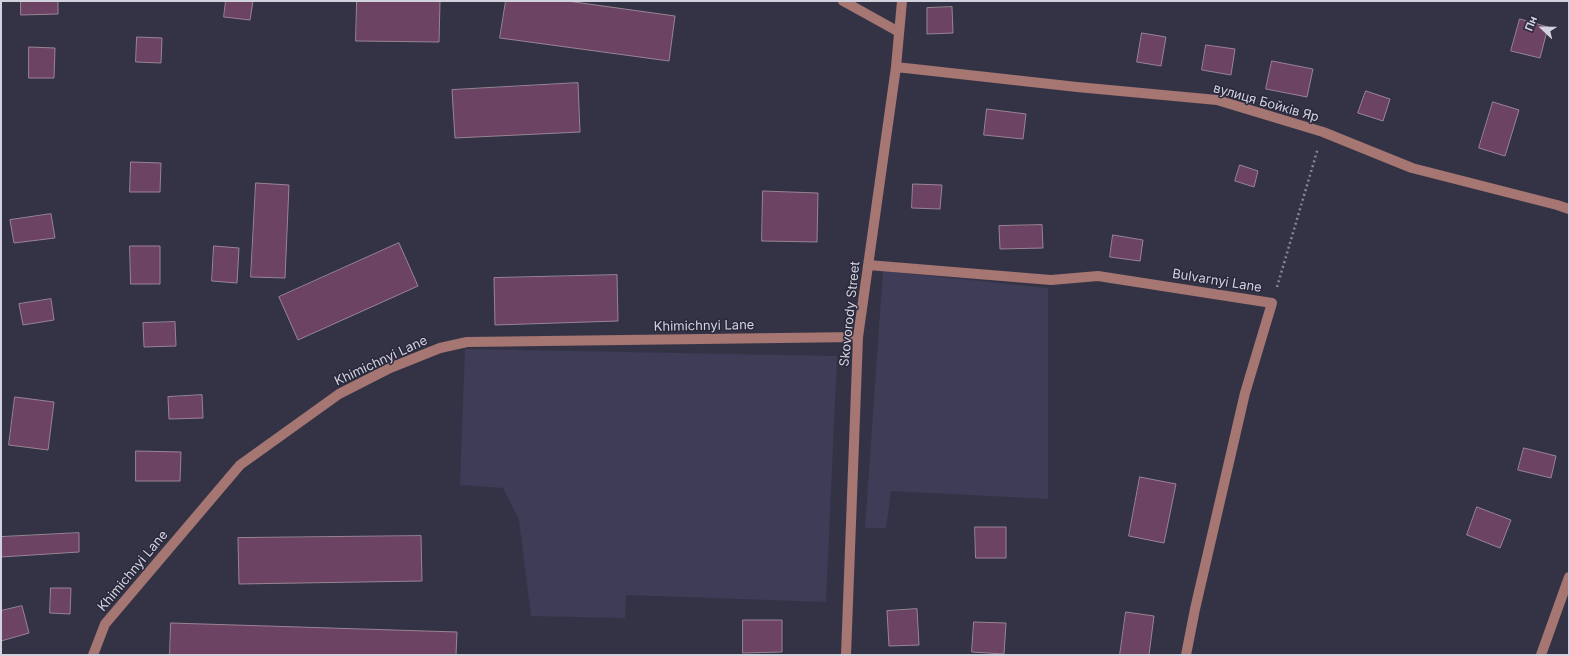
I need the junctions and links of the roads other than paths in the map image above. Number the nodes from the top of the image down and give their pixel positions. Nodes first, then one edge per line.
1 (843, 1) edge
2 (902, 1) edge
3 (899, 32) junction
4 (896, 67) junction
5 (1569, 209) edge
6 (868, 265) junction
7 (858, 337) junction
8 (1569, 577) edge
9 (93, 655) edge
10 (846, 655) edge
11 (1186, 655) edge
12 (1541, 655) edge

1 - 3 street
2 - 3 street, Skovorody Street
3 - 4 street, Skovorody Street
4 - 5 street, вулиця Бойків Яр
4 - 6 street, Skovorody Street
6 - 7 street, Skovorody Street
6 - 11 street, Bulvarnyi Lane
7 - 9 street, Khimichnyi Lane
7 - 10 street, Skovorody Street
8 - 12 street

